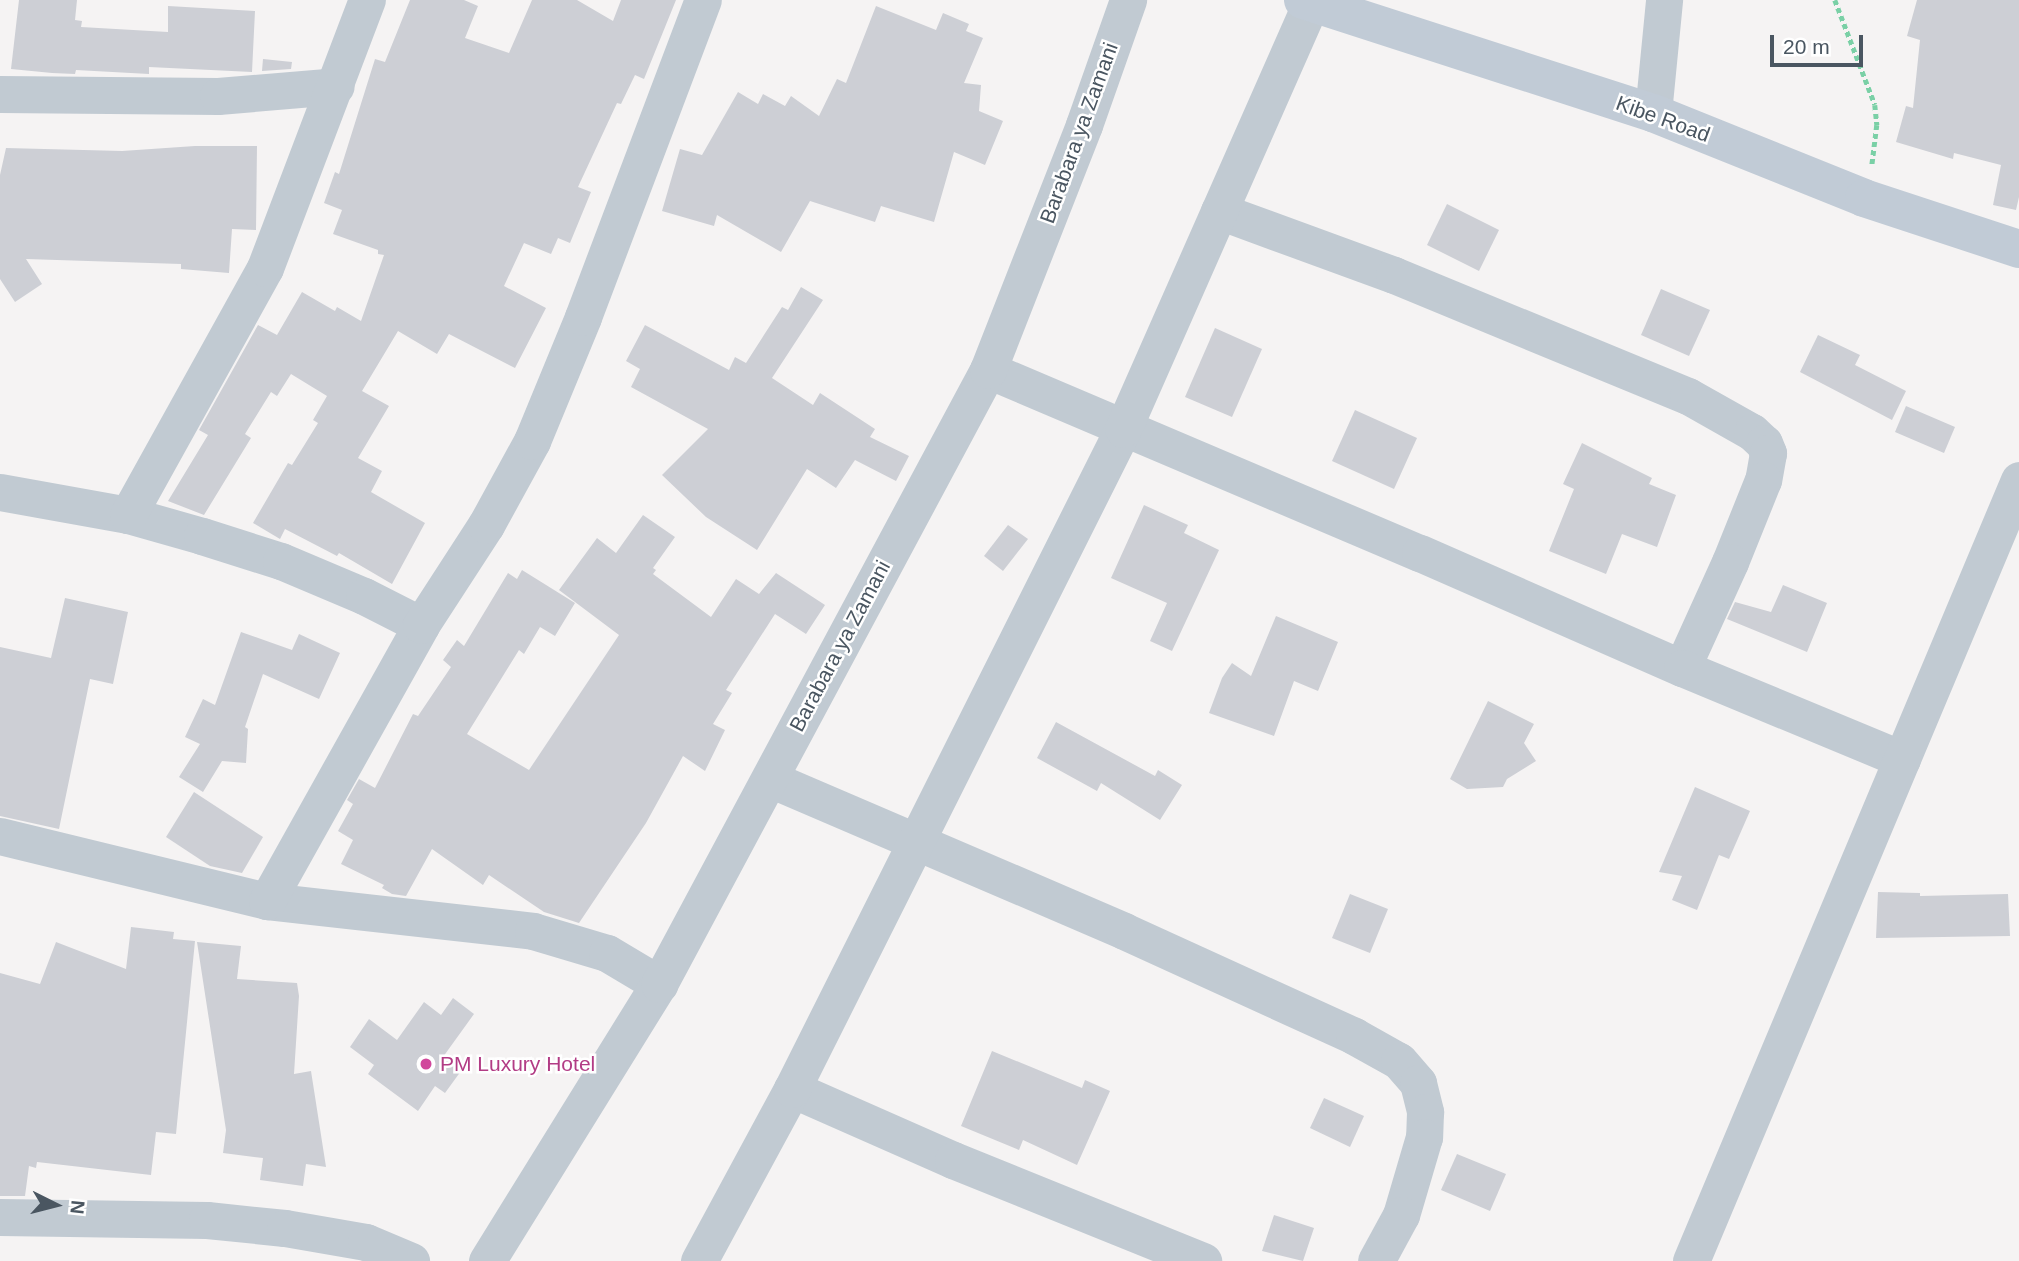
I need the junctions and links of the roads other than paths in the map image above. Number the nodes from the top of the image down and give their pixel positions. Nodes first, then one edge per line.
1 (368, 0) edge
2 (703, 0) edge
3 (1128, 0) edge
4 (1664, 0) edge
5 (1307, 1) edge
6 (336, 86) junction
7 (0, 94) edge
8 (1653, 113) junction
9 (1219, 211) junction
10 (2019, 249) edge
11 (988, 370) junction
12 (1123, 429) junction
13 (2019, 480) edge
14 (0, 492) edge
15 (128, 515) junction
16 (421, 625) junction
17 (1682, 668) junction
18 (1902, 759) junction
19 (769, 779) junction
20 (0, 836) edge
21 (916, 842) junction
22 (267, 901) junction
23 (659, 984) junction
24 (792, 1089) junction
25 (0, 1217) edge
26 (411, 1261) edge
27 (487, 1261) edge
28 (699, 1261) edge
29 (1203, 1261) edge
30 (1376, 1261) edge
31 (1690, 1261) edge

1 - 6 street
2 - 16 street
3 - 11 street, Barabara ya Zamani
4 - 8 street
5 - 8 street, Kibe Road
5 - 9 street
6 - 7 street
6 - 15 street
8 - 10 street, Kibe Road
9 - 12 street
9 - 17 street
11 - 12 street
11 - 19 street, Barabara ya Zamani
12 - 17 street
12 - 21 street
13 - 18 street
14 - 15 street
15 - 16 street
16 - 22 street
17 - 18 street
18 - 31 street
19 - 21 street
19 - 23 street, Barabara ya Zamani
20 - 22 street
21 - 24 street
21 - 30 street
22 - 23 street
23 - 27 street, Barabara ya Zamani
24 - 28 street
24 - 29 street
25 - 26 street

